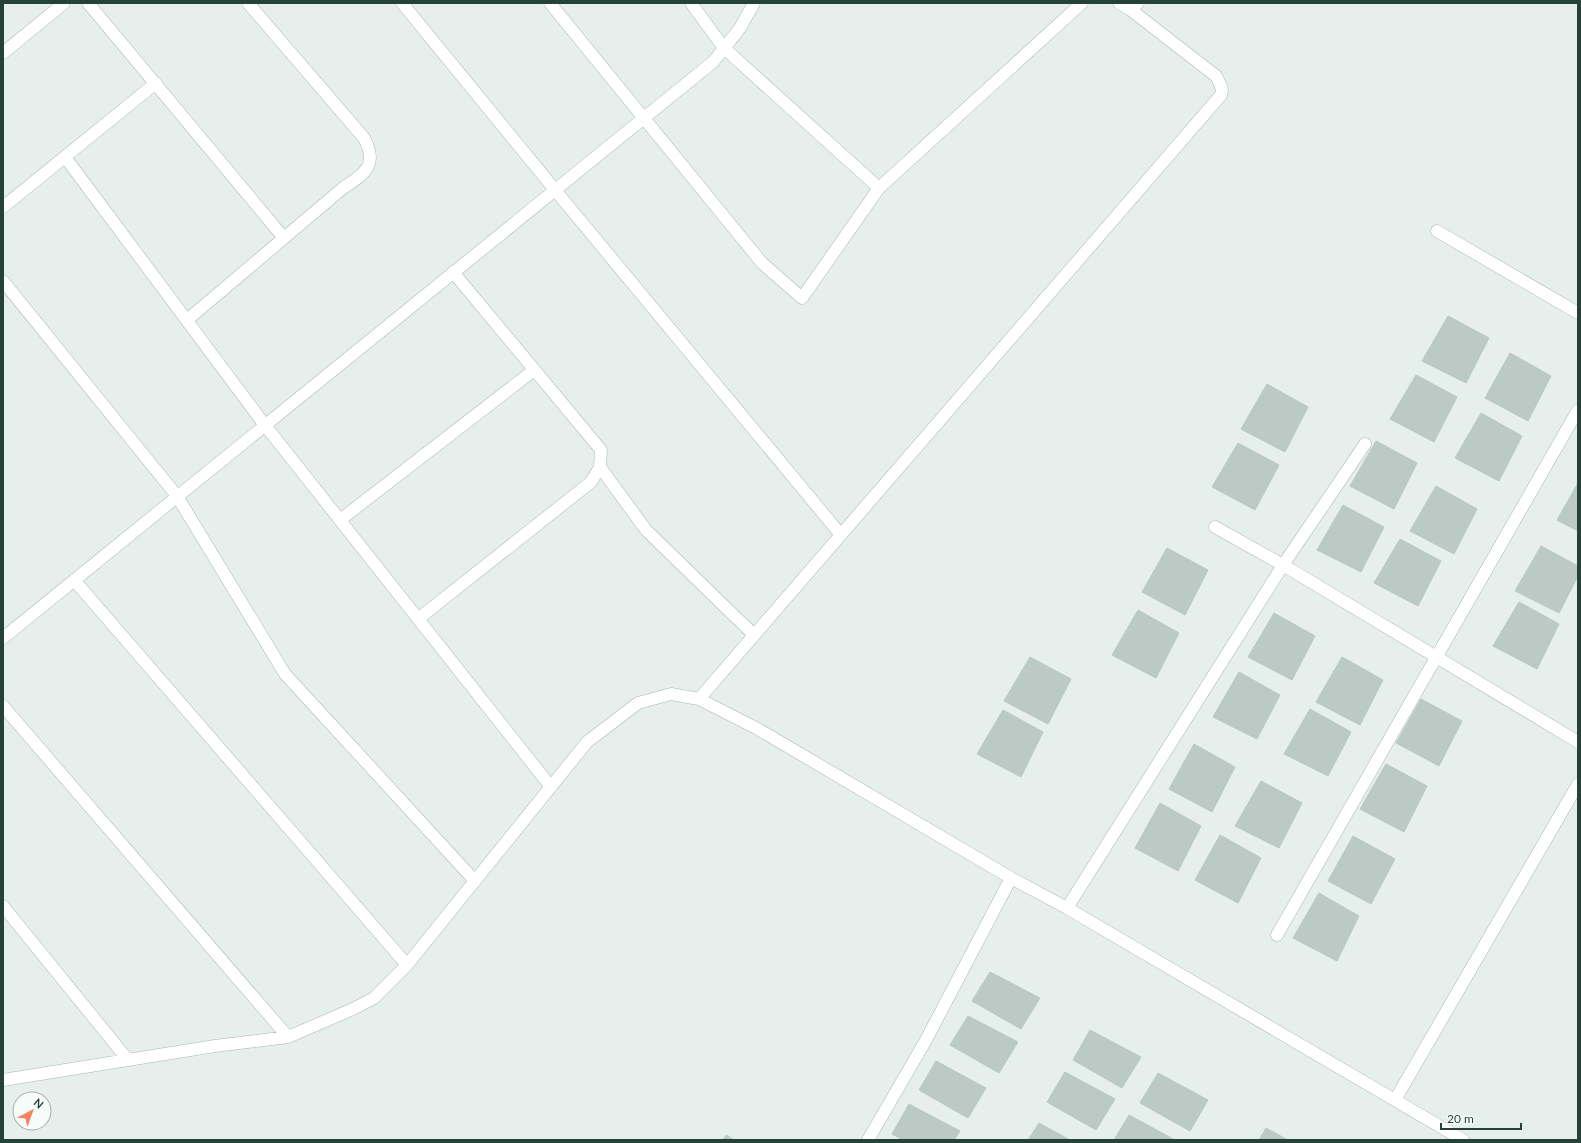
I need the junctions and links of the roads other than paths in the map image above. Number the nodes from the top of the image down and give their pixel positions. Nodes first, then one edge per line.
1 (64, 3) edge
2 (88, 3) edge
3 (248, 3) edge
4 (402, 3) edge
5 (550, 3) edge
6 (691, 3) edge
7 (754, 3) edge
8 (1082, 3) edge
9 (1119, 3) edge
10 (1134, 6) edge
11 (724, 48) junction
12 (3, 53) edge
13 (156, 83) junction
14 (644, 118) junction
15 (65, 157) junction
16 (879, 188) junction
17 (554, 190) junction
18 (3, 207) edge
19 (1437, 231) dead end
20 (284, 238) junction
21 (453, 272) junction
22 (3, 281) edge
23 (1578, 313) edge
24 (187, 320) junction
25 (534, 370) junction
26 (1578, 410) edge
27 (264, 424) junction
28 (1365, 444) dead end
29 (600, 467) junction
30 (177, 496) junction
31 (340, 520) junction
32 (1215, 527) dead end
33 (841, 535) junction
34 (1283, 565) junction
35 (74, 580) junction
36 (418, 620) junction
37 (754, 635) junction
38 (3, 638) edge
39 (1436, 657) junction
40 (699, 699) junction
41 (3, 706) edge
42 (1578, 742) edge
43 (1578, 784) edge
44 (551, 787) junction
45 (1011, 878) junction
46 (475, 881) junction
47 (3, 906) edge
48 (1067, 908) junction
49 (1277, 935) dead end
50 (407, 965) junction
51 (288, 1037) junction
52 (128, 1060) junction
53 (3, 1080) edge
54 (1396, 1100) junction
55 (868, 1140) edge
56 (1463, 1140) edge

1 - 12 street
2 - 13 street
3 - 20 street
4 - 17 street
5 - 14 street
6 - 11 street
7 - 11 street
8 - 16 street
9 - 10 street
10 - 33 street
11 - 14 street
11 - 16 street
13 - 15 street
13 - 20 street
14 - 16 street
14 - 17 street
15 - 18 street
15 - 24 street
17 - 21 street
17 - 33 street
19 - 23 street
20 - 24 street
21 - 25 street
21 - 27 street
22 - 30 street
24 - 27 street
25 - 29 street
25 - 31 street
26 - 39 street
27 - 30 street
27 - 31 street
28 - 34 street
29 - 36 street
29 - 37 street
30 - 35 street
30 - 46 street
31 - 36 street
32 - 34 street
33 - 37 street
34 - 39 street
34 - 48 street
35 - 38 street
35 - 50 street
36 - 44 street
37 - 40 street
39 - 42 street
39 - 49 street
40 - 44 street
40 - 45 street
41 - 51 street
43 - 54 street
44 - 46 street
45 - 48 street
45 - 55 street
46 - 50 street
47 - 52 street
48 - 54 street
50 - 51 street
51 - 52 street
52 - 53 street
54 - 56 street

